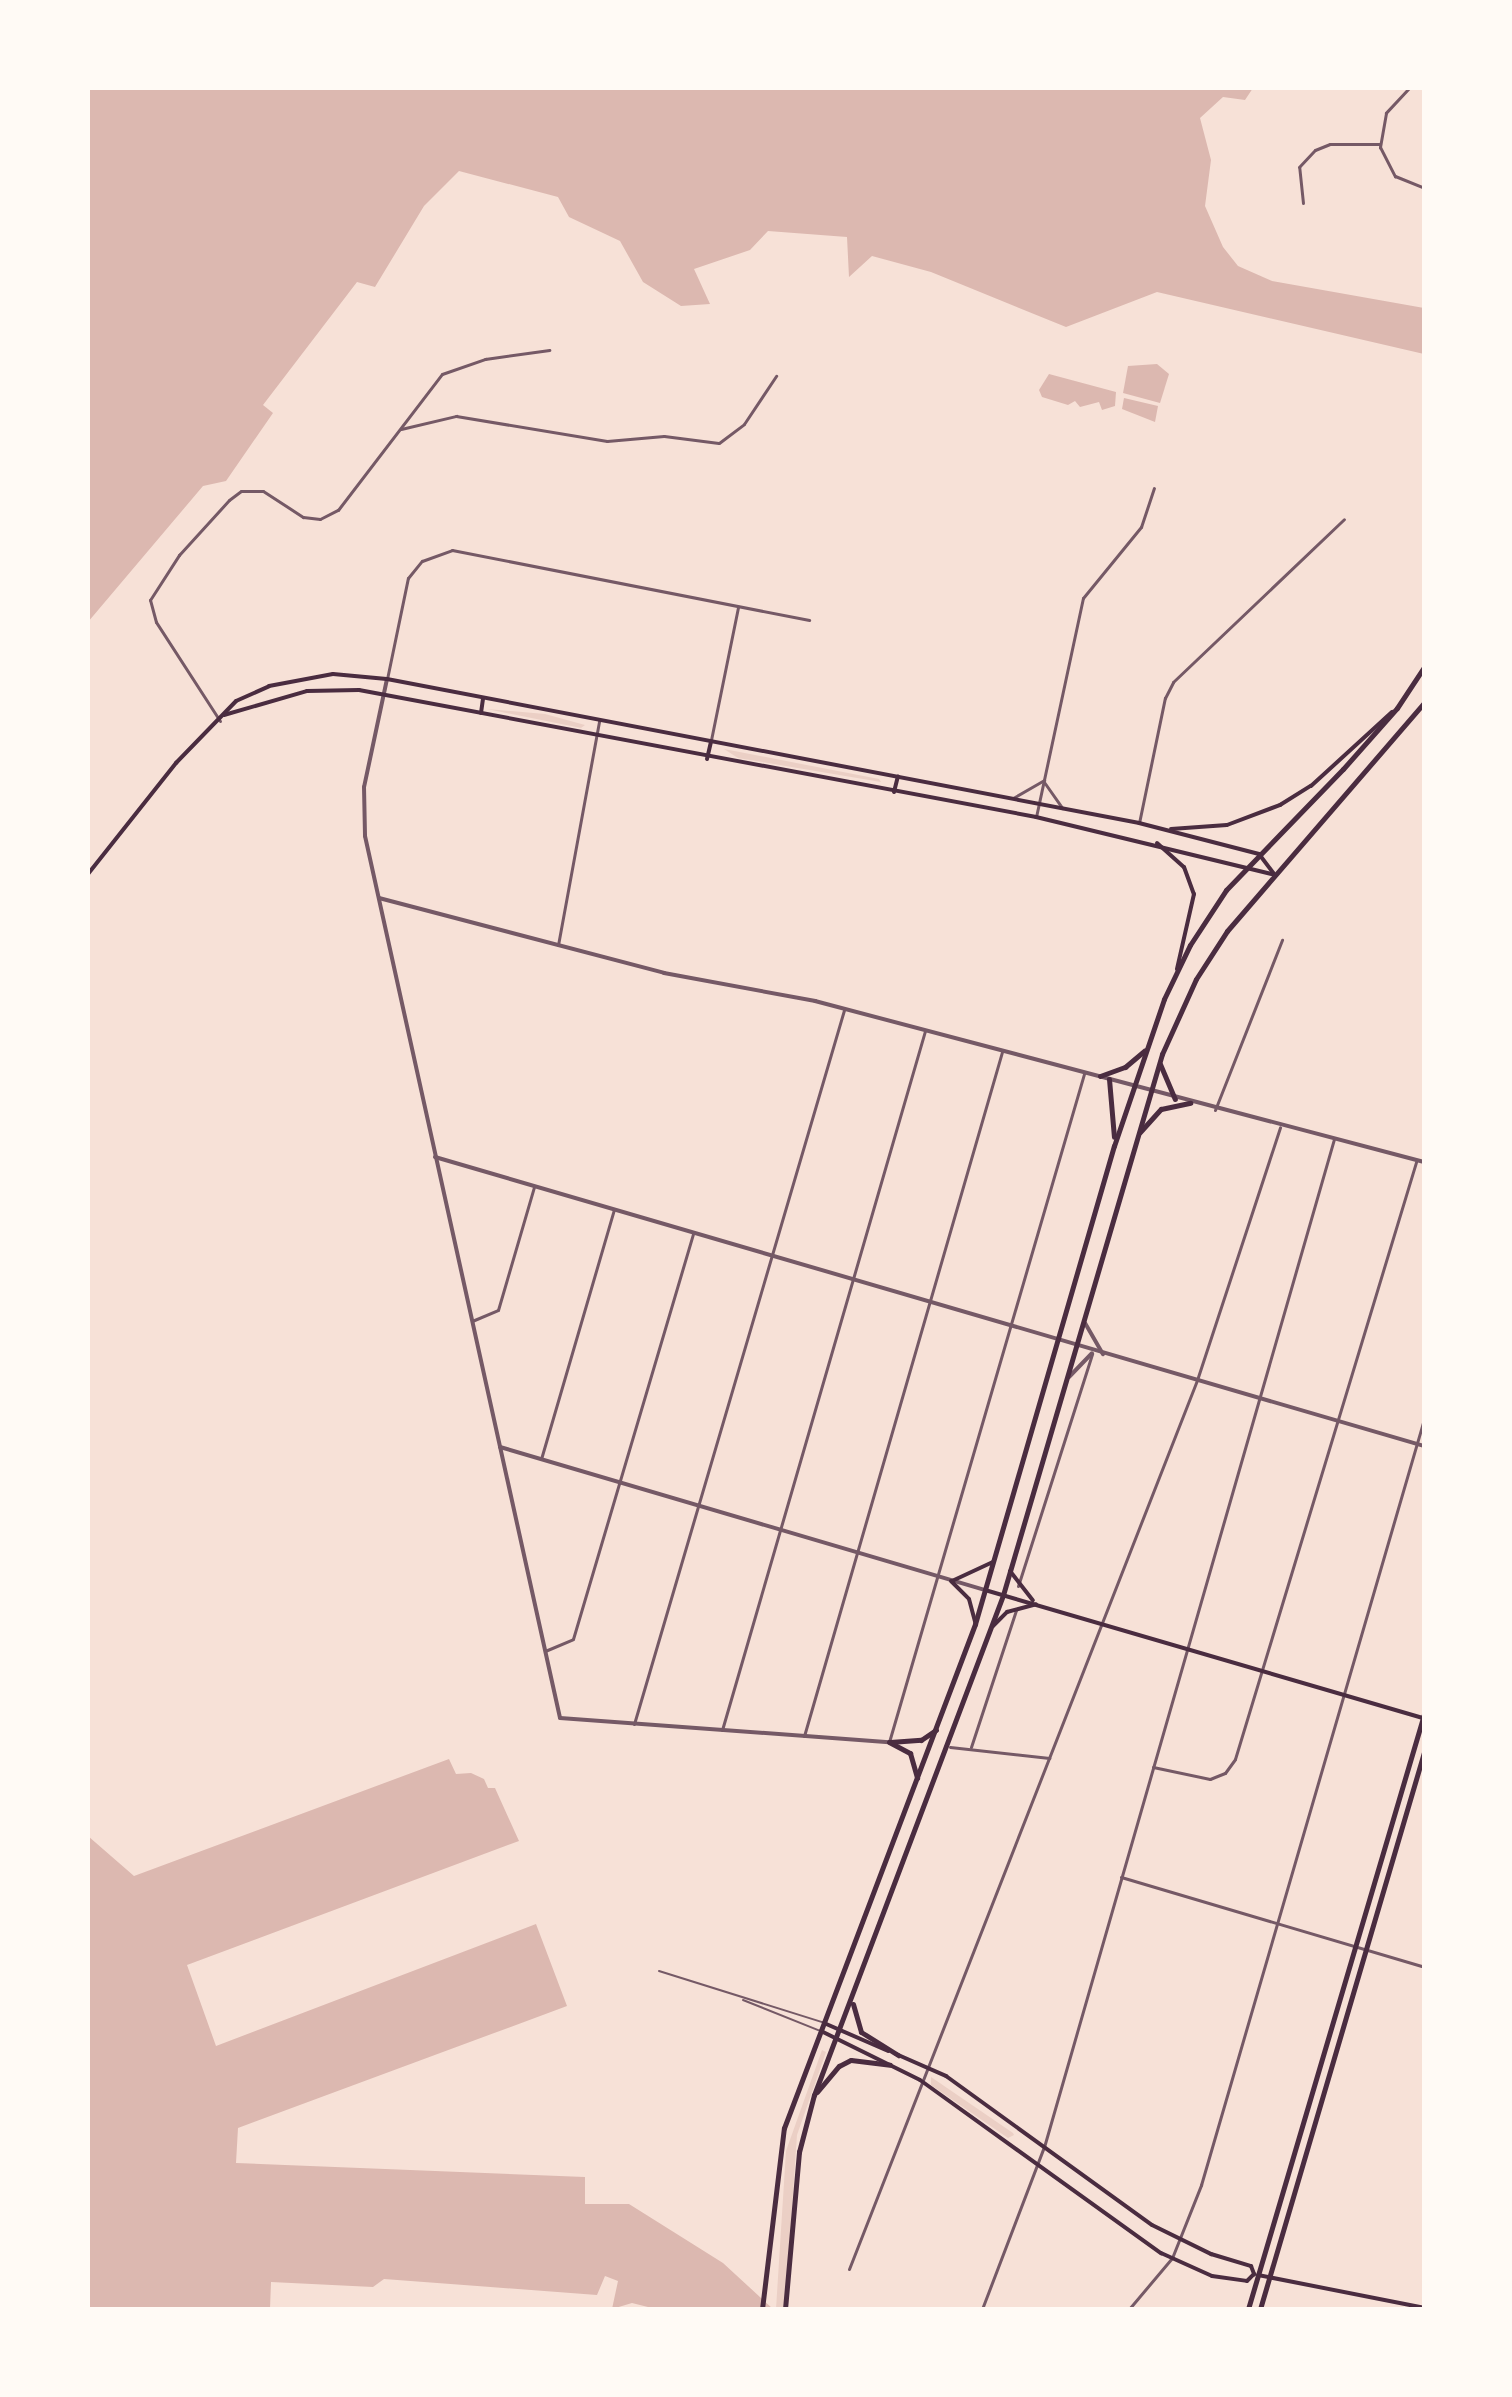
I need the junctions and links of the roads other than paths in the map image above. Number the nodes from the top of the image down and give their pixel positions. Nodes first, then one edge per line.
1 (1409, 88) edge
2 (1380, 144) junction
3 (1424, 188) edge
4 (1303, 203) dead end
5 (549, 350) dead end
6 (776, 376) dead end
7 (401, 429) junction
8 (1154, 488) dead end
9 (1344, 519) dead end
10 (738, 607) junction
11 (809, 620) dead end
12 (1424, 667) edge
13 (387, 679) junction
14 (384, 694) junction
15 (483, 698) junction
16 (1424, 703) edge
17 (1397, 708) junction
18 (481, 713) junction
19 (223, 715) junction
20 (600, 718) junction
21 (220, 721) junction
22 (596, 735) junction
23 (711, 741) junction
24 (707, 759) junction
25 (898, 776) junction
26 (1044, 780) junction
27 (894, 792) junction
28 (1010, 798) junction
29 (1039, 804) junction
30 (1065, 810) junction
31 (1036, 817) junction
32 (1139, 823) junction
33 (1165, 829) junction
34 (1155, 842) junction
35 (1259, 854) junction
36 (1249, 865) junction
37 (88, 874) edge
38 (1275, 875) junction
39 (379, 898) junction
40 (1282, 940) dead end
41 (558, 945) junction
42 (1176, 972) junction
43 (845, 1009) junction
44 (925, 1031) junction
45 (1146, 1049) junction
46 (1002, 1051) junction
47 (1159, 1062) junction
48 (1084, 1072) junction
49 (1100, 1076) junction
50 (1109, 1079) junction
51 (1134, 1086) junction
52 (1150, 1091) junction
53 (1175, 1099) junction
54 (1190, 1103) junction
55 (1215, 1110) junction
56 (1280, 1127) junction
57 (1137, 1136) junction
58 (1334, 1139) junction
59 (1114, 1146) junction
60 (435, 1157) junction
61 (1417, 1161) junction
62 (1424, 1162) edge
63 (534, 1186) junction
64 (614, 1209) junction
65 (693, 1233) junction
66 (773, 1256) junction
67 (851, 1281) junction
68 (930, 1305) junction
69 (472, 1321) junction
70 (1085, 1323) junction
71 (1010, 1328) junction
72 (1059, 1343) junction
73 (1078, 1348) junction
74 (1093, 1353) junction
75 (1105, 1356) junction
76 (1069, 1377) junction
77 (1197, 1380) junction
78 (1259, 1397) junction
79 (1338, 1419) junction
80 (1424, 1419) edge
81 (1417, 1444) junction
82 (1424, 1446) edge
83 (500, 1447) junction
84 (541, 1459) junction
85 (622, 1483) junction
86 (700, 1506) junction
87 (779, 1530) junction
88 (858, 1552) junction
89 (993, 1562) junction
90 (1010, 1571) junction
91 (937, 1576) junction
92 (951, 1581) junction
93 (1018, 1586) junction
94 (985, 1590) junction
95 (1003, 1595) junction
96 (1038, 1604) junction
97 (1017, 1608) junction
98 (1102, 1622) junction
99 (975, 1624) junction
100 (993, 1626) junction
101 (1187, 1647) junction
102 (545, 1651) junction
103 (1263, 1671) junction
104 (1342, 1695) junction
105 (1424, 1717) edge
106 (634, 1724) junction
107 (938, 1728) junction
108 (722, 1730) junction
109 (804, 1736) junction
110 (889, 1742) junction
111 (950, 1747) junction
112 (971, 1747) junction
113 (1424, 1752) edge
114 (1050, 1758) junction
115 (1153, 1767) junction
116 (917, 1785) junction
117 (1121, 1877) junction
118 (1277, 1923) junction
119 (1354, 1946) junction
120 (1364, 1949) junction
121 (1424, 1967) edge
122 (659, 1971) dead end
123 (738, 1998) junction
124 (853, 1999) junction
125 (824, 2023) junction
126 (821, 2031) junction
127 (840, 2031) junction
128 (837, 2040) junction
129 (898, 2055) junction
130 (890, 2065) junction
131 (926, 2067) junction
132 (920, 2080) junction
133 (814, 2095) junction
134 (1044, 2147) junction
135 (1038, 2163) junction
136 (1180, 2241) junction
137 (1172, 2258) junction
138 (849, 2269) dead end
139 (1255, 2275) junction
140 (1269, 2277) junction
141 (786, 2306) edge
142 (1424, 2308) edge
143 (762, 2309) edge
144 (982, 2309) edge
145 (1129, 2309) edge
146 (1248, 2309) edge
147 (1260, 2309) edge

1 - 2 street
2 - 3 street
2 - 4 street
5 - 7 street
6 - 7 street
7 - 21 street
8 - 26 street
9 - 32 street
10 - 11 street
10 - 13 street
10 - 23 street
12 - 17 main road
13 - 14 street
13 - 15 main road
13 - 19 main road
14 - 18 main road
14 - 19 main road
14 - 39 street
15 - 18 main road
15 - 20 main road
16 - 38 main road
17 - 33 main road
17 - 35 main road
18 - 22 main road
19 - 21 main road
20 - 22 street
20 - 23 main road
21 - 37 main road
22 - 24 main road
22 - 41 street
23 - 24 main road
23 - 25 main road
24 - 27 main road
25 - 27 main road
25 - 28 main road
26 - 28 street
26 - 29 street
26 - 30 street
27 - 31 main road
28 - 29 main road
29 - 30 main road
29 - 31 street
30 - 32 main road
31 - 34 main road
32 - 33 main road
33 - 35 main road
34 - 36 main road
34 - 42 main road
35 - 36 main road
35 - 38 main road
36 - 38 main road
36 - 42 main road
38 - 47 main road
39 - 41 street
39 - 60 street
40 - 55 street
41 - 43 street
42 - 45 main road
43 - 44 street
43 - 66 street
44 - 46 street
44 - 67 street
45 - 49 main road
45 - 51 main road
46 - 48 street
46 - 68 street
47 - 52 main road
47 - 53 main road
48 - 49 street
48 - 71 street
49 - 50 street
50 - 51 street
50 - 59 main road
51 - 52 street
51 - 59 main road
52 - 53 street
52 - 57 main road
53 - 54 street
54 - 55 street
54 - 57 main road
55 - 56 street
56 - 58 street
56 - 77 street
57 - 70 main road
58 - 61 street
58 - 78 street
59 - 72 main road
60 - 63 street
60 - 69 street
61 - 62 street
61 - 79 street
63 - 64 street
63 - 69 street
64 - 65 street
64 - 84 street
65 - 66 street
65 - 85 street
66 - 67 street
66 - 86 street
67 - 68 street
67 - 87 street
68 - 71 street
68 - 88 street
69 - 83 street
70 - 73 main road
70 - 75 street
71 - 72 street
71 - 91 street
72 - 73 street
72 - 89 main road
73 - 74 street
73 - 76 main road
74 - 75 street
74 - 76 street
74 - 93 street
75 - 77 street
76 - 90 main road
77 - 78 street
77 - 98 street
78 - 79 street
78 - 101 street
79 - 81 street
79 - 103 street
80 - 81 street
81 - 82 street
81 - 104 street
83 - 84 street
83 - 102 street
84 - 85 street
85 - 86 street
85 - 102 street
86 - 87 street
86 - 106 street
87 - 88 street
87 - 108 street
88 - 91 street
88 - 109 street
89 - 92 main road
89 - 94 main road
90 - 93 main road
90 - 95 main road
91 - 92 street
91 - 110 street
92 - 94 street
92 - 99 main road
93 - 96 main road
94 - 95 main road
94 - 99 main road
95 - 96 main road
95 - 100 main road
96 - 97 main road
96 - 98 main road
97 - 100 main road
97 - 112 street
98 - 101 main road
98 - 114 street
99 - 107 main road
100 - 111 main road
101 - 103 main road
101 - 115 street
102 - 106 street
103 - 104 main road
103 - 115 street
104 - 105 main road
104 - 118 street
105 - 119 main road
106 - 108 street
107 - 110 main road
107 - 116 main road
108 - 109 street
109 - 110 street
110 - 116 main road
111 - 112 street
111 - 124 main road
112 - 114 street
113 - 120 main road
114 - 131 street
115 - 117 street
116 - 125 main road
117 - 118 street
117 - 134 street
118 - 119 street
118 - 136 street
119 - 120 street
119 - 139 main road
120 - 121 street
120 - 140 main road
122 - 123 lane
123 - 125 lane
123 - 126 lane
124 - 127 main road
124 - 129 main road
125 - 126 main road
125 - 127 main road
126 - 128 main road
126 - 143 main road
127 - 128 main road
127 - 129 main road
128 - 130 main road
128 - 133 main road
129 - 131 main road
130 - 132 main road
130 - 133 main road
131 - 132 street
131 - 134 main road
132 - 135 main road
132 - 138 street
133 - 141 main road
134 - 135 street
134 - 136 main road
135 - 137 main road
135 - 144 street
136 - 137 street
136 - 139 main road
137 - 139 main road
137 - 145 street
139 - 140 main road
139 - 146 main road
140 - 142 main road
140 - 147 main road

